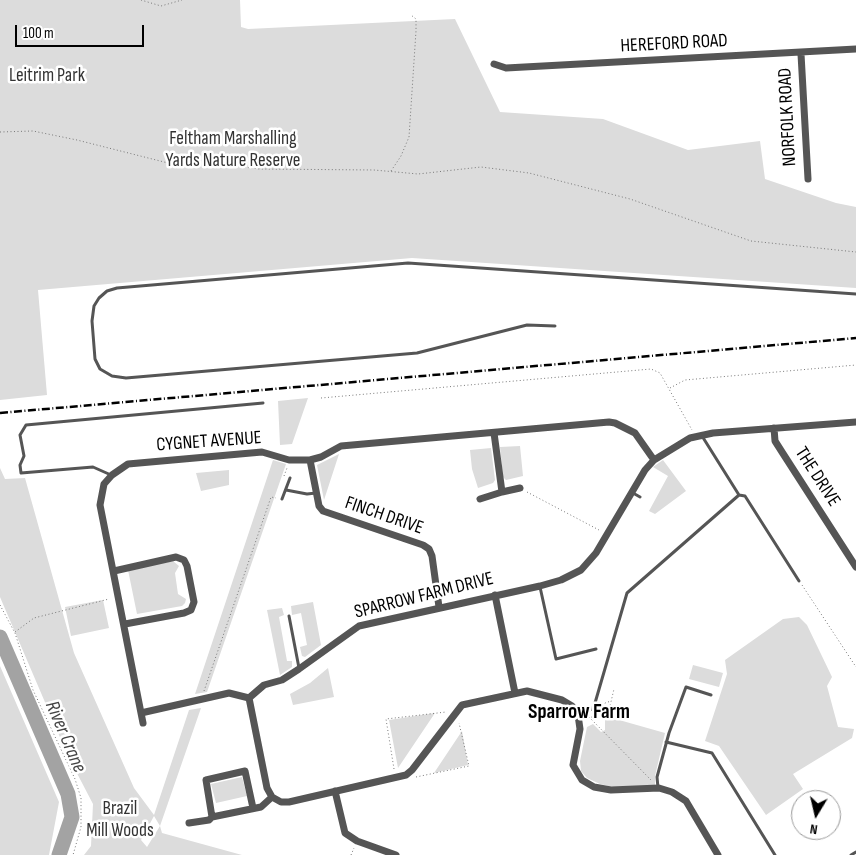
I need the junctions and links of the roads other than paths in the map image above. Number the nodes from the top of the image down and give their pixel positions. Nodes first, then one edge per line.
1 (856, 49) edge
2 (801, 54) junction
3 (494, 64) dead end
4 (808, 179) dead end
5 (856, 294) edge
6 (555, 326) dead end
7 (263, 403) dead end
8 (856, 422) edge
9 (774, 428) junction
10 (494, 433) junction
11 (698, 435) junction
12 (310, 460) junction
13 (654, 460) junction
14 (112, 475) junction
15 (290, 478) dead end
16 (520, 488) road end
17 (286, 490) junction
18 (317, 492) junction
19 (502, 492) junction
20 (632, 492) junction
21 (739, 495) junction
22 (640, 497) dead end
23 (282, 499) dead end
24 (480, 499) dead end
25 (856, 567) edge
26 (114, 571) junction
27 (799, 581) road end
28 (540, 586) junction
29 (495, 595) junction
30 (439, 607) junction
31 (289, 616) dead end
32 (125, 624) junction
33 (596, 649) dead end
34 (299, 669) junction
35 (515, 693) junction
36 (711, 695) dead end
37 (250, 698) junction
38 (141, 712) junction
39 (578, 715) junction
40 (143, 723) dead end
41 (666, 742) junction
42 (658, 788) junction
43 (335, 791) junction
44 (272, 797) junction
45 (253, 808) junction
46 (212, 817) junction
47 (189, 823) dead end
48 (856, 852) edge
49 (396, 855) edge
50 (718, 855) edge
51 (775, 855) edge
52 (851, 855) edge

1 - 2 street, HEREFORD ROAD
2 - 3 street, HEREFORD ROAD
2 - 4 street, NORFOLK ROAD
5 - 6 lane
7 - 14 lane
8 - 9 street, SPARROW FARM DRIVE
9 - 11 street, SPARROW FARM DRIVE
9 - 25 street, THE DRIVE
10 - 12 street, CYGNET AVENUE
10 - 13 street, CYGNET AVENUE
10 - 19 street
11 - 13 street, SPARROW FARM DRIVE
11 - 21 lane
12 - 14 street, CYGNET AVENUE
12 - 18 street, FINCH DRIVE
13 - 20 street, SPARROW FARM DRIVE
14 - 26 street
15 - 17 lane
16 - 19 street
17 - 18 lane
17 - 23 lane
18 - 30 street, FINCH DRIVE
19 - 24 street
20 - 22 lane
20 - 28 street, SPARROW FARM DRIVE
21 - 27 lane
21 - 39 lane
26 - 32 street
26 - 32 street
28 - 29 street, SPARROW FARM DRIVE
28 - 33 lane
29 - 30 street, SPARROW FARM DRIVE
29 - 35 street
30 - 34 street, SPARROW FARM DRIVE
31 - 34 lane
32 - 38 street
34 - 37 street, SPARROW FARM DRIVE
35 - 39 street
35 - 43 street
36 - 41 lane
37 - 38 street
37 - 44 street
38 - 40 street
39 - 42 street
41 - 42 lane
41 - 51 lane
42 - 50 street
43 - 44 street
43 - 49 street
44 - 45 street
45 - 46 street
45 - 46 street
46 - 47 street
48 - 52 lane

